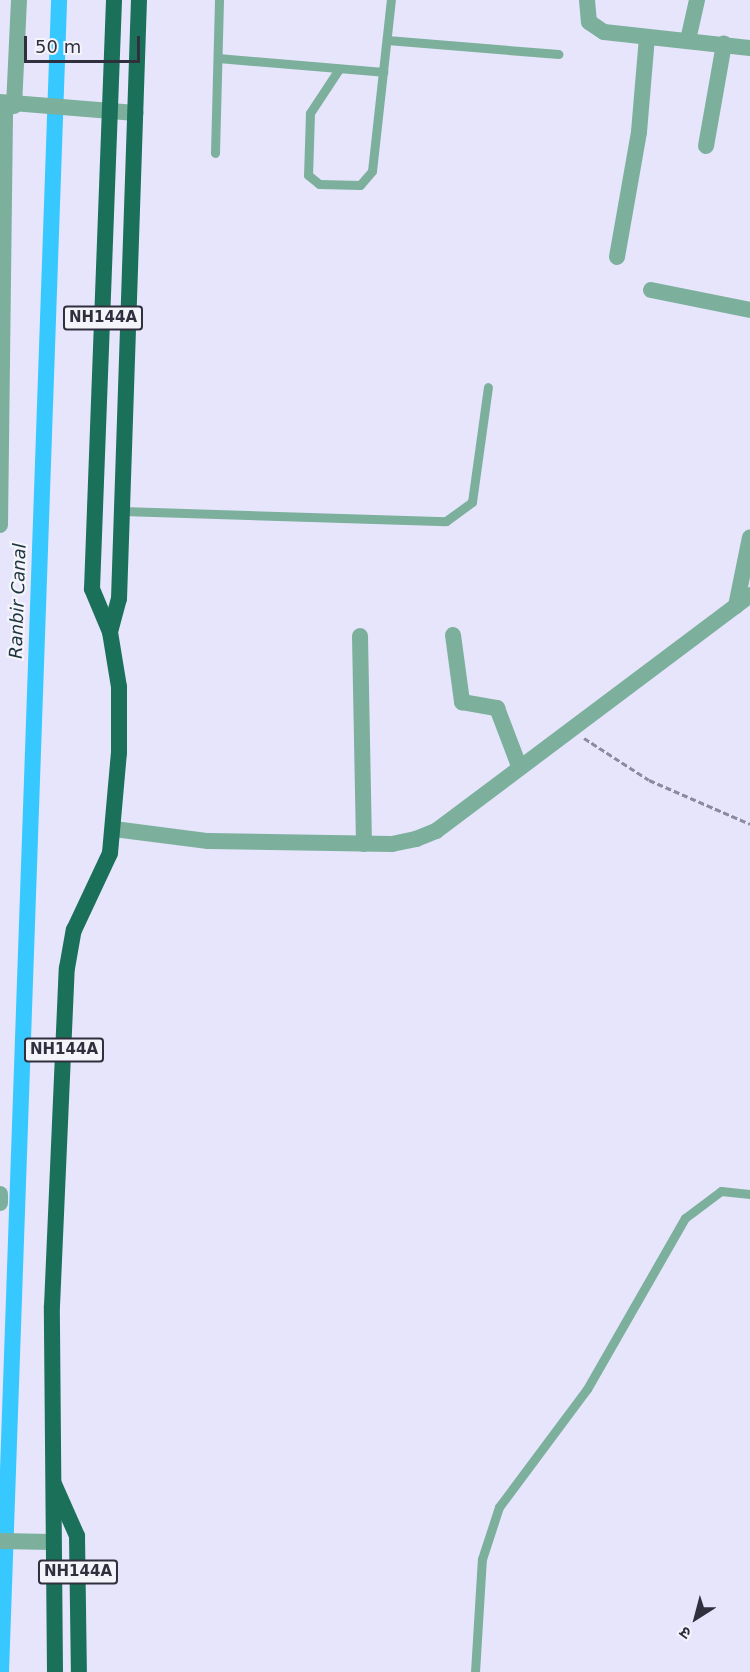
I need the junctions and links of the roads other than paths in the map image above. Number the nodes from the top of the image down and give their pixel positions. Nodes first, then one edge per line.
1 (19, 0) edge
2 (114, 0) edge
3 (139, 0) edge
4 (219, 0) edge
5 (391, 0) edge
6 (587, 0) edge
7 (696, 0) edge
8 (647, 37) junction
9 (387, 40) junction
10 (688, 40) junction
11 (724, 44) junction
12 (750, 48) edge
13 (558, 54) dead end
14 (218, 58) junction
15 (339, 69) junction
16 (383, 72) junction
17 (6, 104) edge
18 (136, 112) junction
19 (112, 113) junction
20 (706, 146) dead end
21 (215, 153) dead end
22 (617, 257) dead end
23 (651, 290) dead end
24 (750, 310) edge
25 (488, 387) dead end
26 (122, 511) junction
27 (0, 525) edge
28 (750, 537) edge
29 (750, 595) edge
30 (736, 606) junction
31 (110, 632) junction
32 (453, 635) dead end
33 (360, 636) dead end
34 (519, 766) junction
35 (114, 829) junction
36 (364, 844) junction
37 (0, 1194) edge
38 (750, 1194) edge
39 (0, 1203) edge
40 (52, 1478) junction
41 (0, 1541) edge
42 (52, 1542) junction
43 (55, 1672) edge
44 (79, 1672) edge
45 (475, 1672) edge

1 - 17 street
2 - 19 highway, NH144A
3 - 18 highway, NH144A
4 - 14 lane
5 - 9 lane
6 - 8 street
7 - 10 street
8 - 10 street
8 - 22 street
9 - 13 lane
9 - 16 lane
10 - 11 street
11 - 12 street
11 - 20 street
14 - 15 lane
14 - 21 lane
15 - 16 lane
15 - 16 lane
17 - 19 street
17 - 27 street
18 - 19 street
18 - 26 highway, NH144A
19 - 31 highway, NH144A
23 - 24 street
25 - 26 lane
26 - 31 highway, NH144A
28 - 30 street
29 - 30 street
30 - 34 street
31 - 35 highway, NH144A
32 - 34 street
33 - 36 street
34 - 36 street
35 - 36 street
35 - 40 highway, NH144A
37 - 39 street
38 - 45 lane
40 - 42 highway, NH144A
40 - 44 highway, NH144A
41 - 42 street
42 - 43 highway, NH144A

